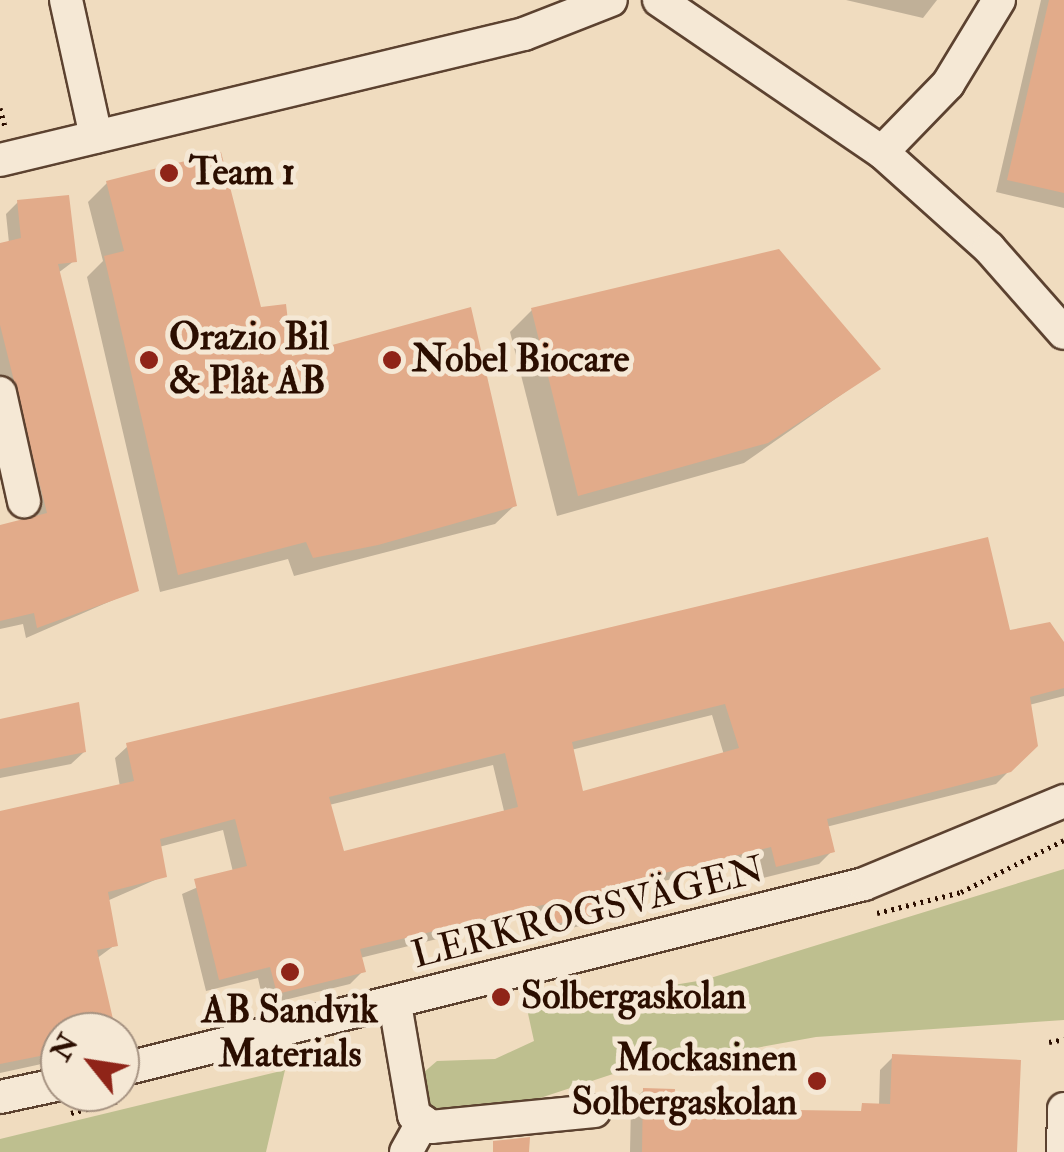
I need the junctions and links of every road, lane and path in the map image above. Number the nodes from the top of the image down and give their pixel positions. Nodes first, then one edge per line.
1 (66, 0) edge
2 (610, 0) edge
3 (659, 0) edge
4 (998, 0) edge
5 (557, 11) edge
6 (0, 108) edge
7 (5, 127) dead end
8 (96, 137) junction
9 (882, 152) junction
10 (0, 160) edge
11 (1064, 333) edge
12 (0, 393) edge
13 (24, 501) dead end
14 (1064, 800) edge
15 (395, 1004) junction
16 (1064, 1039) edge
17 (1049, 1042) dead end
18 (140, 1065) edge
19 (40, 1088) edge
20 (0, 1097) edge
21 (1064, 1108) edge
22 (594, 1112) dead end
23 (423, 1121) junction
24 (406, 1152) edge
25 (1063, 1152) edge

1 - 8 street
2 - 5 street
3 - 9 street
4 - 9 street
5 - 8 street
6 - 7 path
8 - 10 street
9 - 11 street
12 - 13 street
14 - 15 street, LERKROGSVÄGEN
15 - 18 street, LERKROGSVÄGEN
15 - 23 street
16 - 17 path
19 - 20 street
21 - 25 street
22 - 23 street
23 - 24 street

